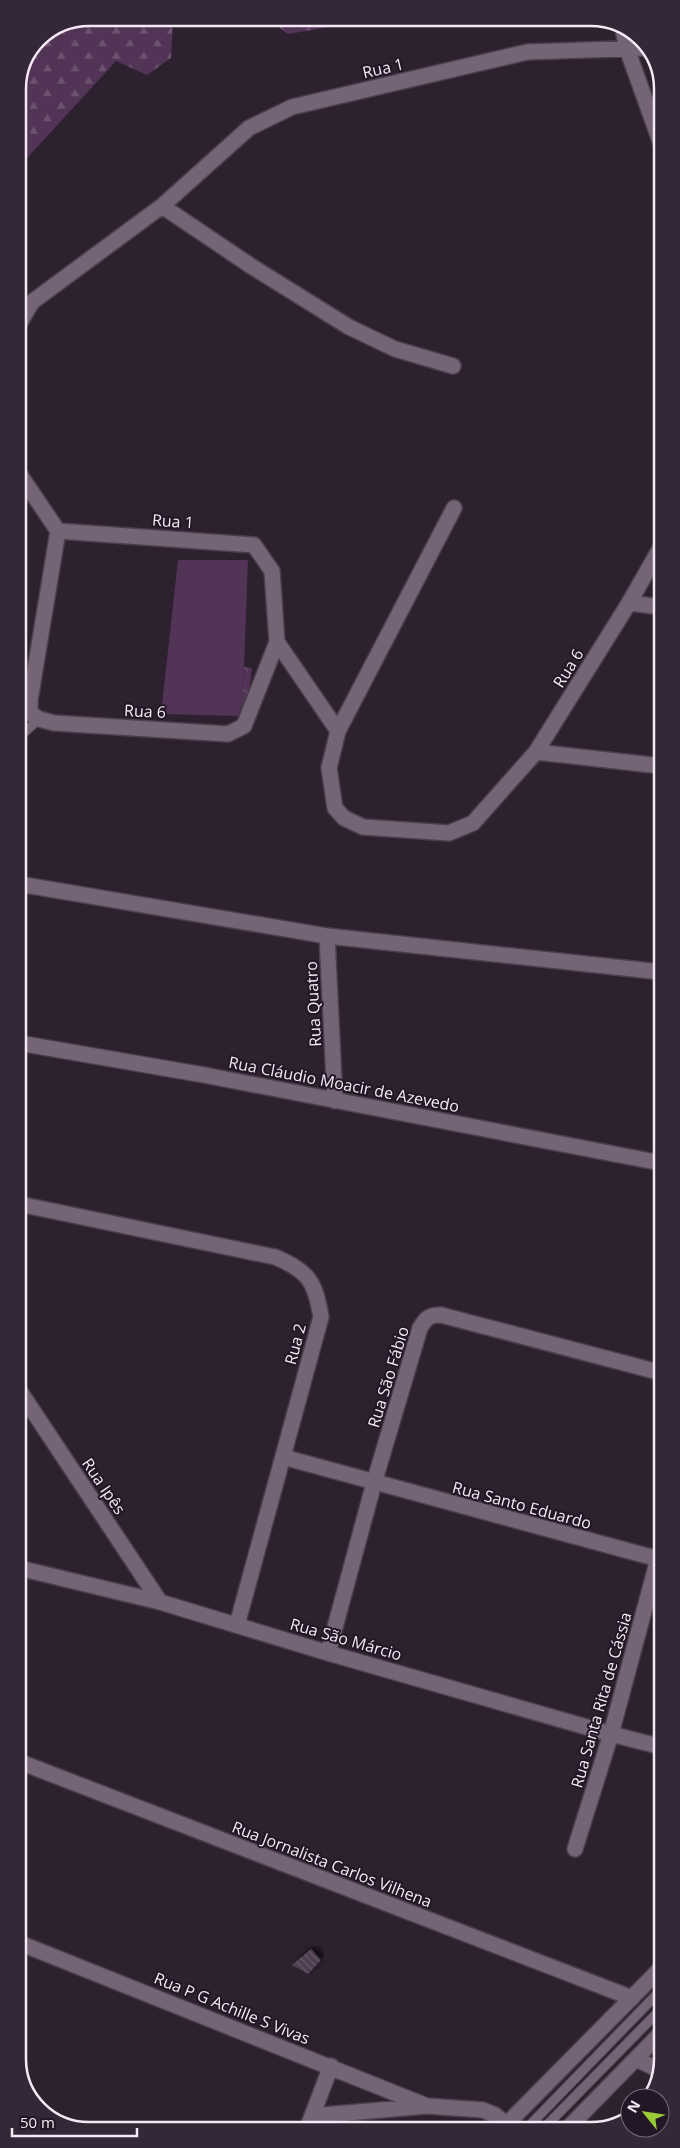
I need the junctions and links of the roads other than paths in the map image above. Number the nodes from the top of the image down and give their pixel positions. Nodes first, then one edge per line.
1 (624, 36) edge
2 (638, 48) edge
3 (627, 49) junction
4 (654, 124) edge
5 (162, 206) junction
6 (26, 312) edge
7 (454, 366) dead end
8 (26, 484) edge
9 (454, 508) dead end
10 (58, 531) junction
11 (654, 559) edge
12 (629, 603) junction
13 (654, 606) edge
14 (277, 642) junction
15 (39, 720) junction
16 (26, 731) edge
17 (338, 731) junction
18 (536, 752) junction
19 (654, 765) edge
20 (26, 885) edge
21 (327, 936) junction
22 (654, 971) edge
23 (26, 1044) edge
24 (335, 1101) junction
25 (654, 1162) edge
26 (26, 1205) edge
27 (654, 1372) edge
28 (26, 1401) edge
29 (283, 1457) junction
30 (374, 1483) junction
31 (654, 1558) edge
32 (26, 1570) edge
33 (654, 1582) edge
34 (160, 1602) junction
35 (237, 1625) junction
36 (328, 1653) junction
37 (612, 1734) junction
38 (654, 1745) edge
39 (26, 1764) edge
40 (575, 1849) dead end
41 (26, 1948) edge
42 (654, 1976) edge
43 (654, 1997) edge
44 (632, 1998) junction
45 (654, 2016) edge
46 (654, 2040) edge
47 (636, 2058) junction
48 (331, 2066) junction
49 (653, 2067) edge
50 (426, 2106) junction
51 (309, 2122) edge
52 (316, 2122) edge
53 (501, 2122) edge
54 (508, 2122) edge
55 (533, 2122) edge
56 (550, 2122) edge
57 (574, 2122) edge

1 - 3 street
2 - 3 street, Rua 1
3 - 4 street
3 - 5 street, Rua 1
5 - 6 street, Rua 1
5 - 7 street
8 - 10 street
9 - 17 street, Rua 6
10 - 14 street, Rua 1
10 - 15 street
11 - 12 street, Rua 6
12 - 13 street
12 - 18 street, Rua 6
14 - 15 street, Rua 6
14 - 17 street
15 - 16 lane
17 - 18 street, Rua 6
18 - 19 street
20 - 21 street
21 - 22 street
21 - 24 street, Rua Quatro
23 - 24 street, Rua Cláudio Moacir de Azevedo
24 - 25 street, Rua Cláudio Moacir de Azevedo
26 - 29 street, Rua 2
27 - 30 street, Rua São Fábio
28 - 34 street, Rua Ipês
29 - 30 street, Rua Santo Eduardo
29 - 35 street, Rua 2
30 - 31 street, Rua Santo Eduardo
30 - 36 street, Rua São Fábio
32 - 34 street, Rua São Márcio
33 - 37 street, Rua Santa Rita de Cássia
34 - 35 street, Rua São Márcio
35 - 36 street, Rua São Márcio
36 - 37 street, Rua São Márcio
37 - 38 street, Rua São Márcio
37 - 40 street, Rua Santa Rita de Cássia
39 - 44 street, Rua Jornalista Carlos Vilhena
41 - 48 street, Rua P G Achille S Vivas
42 - 44 street
43 - 55 lane
44 - 54 street
45 - 56 lane
46 - 47 street
47 - 49 street
47 - 57 street
48 - 50 street, Rua P G Achille S Vivas
48 - 51 street
50 - 52 street, Rua P G Achille S Vivas
50 - 53 street, Rua P G Achille S Vivas

